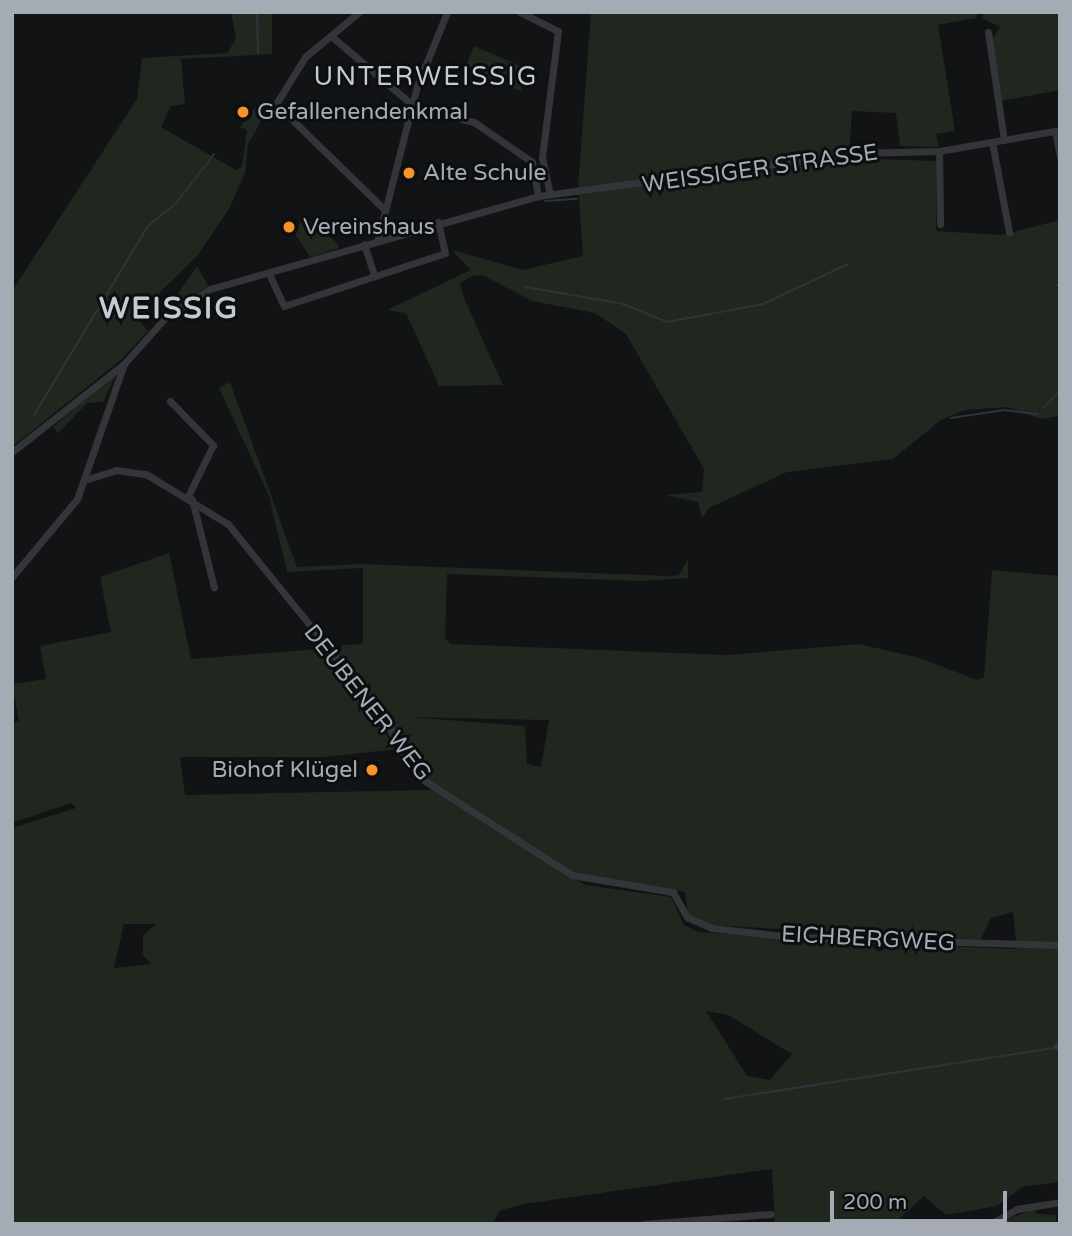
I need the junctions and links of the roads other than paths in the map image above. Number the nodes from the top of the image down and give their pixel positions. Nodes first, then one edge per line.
1 (359, 12) edge
2 (447, 12) edge
3 (520, 12) edge
4 (988, 32) dead end
5 (331, 36) junction
6 (412, 104) junction
7 (1058, 130) edge
8 (1004, 140) junction
9 (992, 142) junction
10 (939, 151) junction
11 (1060, 157) edge
12 (542, 161) junction
13 (532, 162) junction
14 (550, 194) junction
15 (538, 197) junction
16 (383, 208) junction
17 (438, 222) junction
18 (940, 224) dead end
19 (1009, 232) dead end
20 (378, 239) junction
21 (364, 244) junction
22 (374, 275) junction
23 (270, 276) junction
24 (124, 364) junction
25 (170, 401) dead end
26 (12, 452) edge
27 (84, 480) junction
28 (190, 497) junction
29 (12, 577) edge
30 (214, 587) dead end
31 (684, 911) joint
32 (1060, 945) edge
33 (1060, 1202) edge
34 (771, 1214) dead end
35 (752, 1219) edge
36 (643, 1224) edge
37 (990, 1224) edge

1 - 5 street
2 - 6 street
3 - 12 street
4 - 8 street
5 - 6 street
5 - 16 street
6 - 13 street
6 - 16 street
7 - 8 street, WEISSIGER STRASSE
7 - 11 street, WEISSIGER STRASSE
8 - 9 street, WEISSIGER STRASSE
9 - 10 street, WEISSIGER STRASSE
9 - 19 street
10 - 14 street, WEISSIGER STRASSE
10 - 18 street
12 - 13 street
12 - 14 street
13 - 15 street
14 - 15 street, WEISSIGER STRASSE
15 - 17 street, WEISSIGER STRASSE
16 - 20 street
17 - 20 street, WEISSIGER STRASSE
17 - 22 street
20 - 21 street, WEISSIGER STRASSE
21 - 22 street
21 - 23 street, WEISSIGER STRASSE
22 - 23 street
23 - 24 street, WEISSIGER STRASSE
24 - 26 street
24 - 27 street
25 - 28 street
27 - 28 street, DEUBENER WEG
27 - 29 street
28 - 30 street
28 - 31 street, DEUBENER WEG
31 - 32 street, EICHBERGWEG
33 - 37 street
34 - 35 street
35 - 36 street

